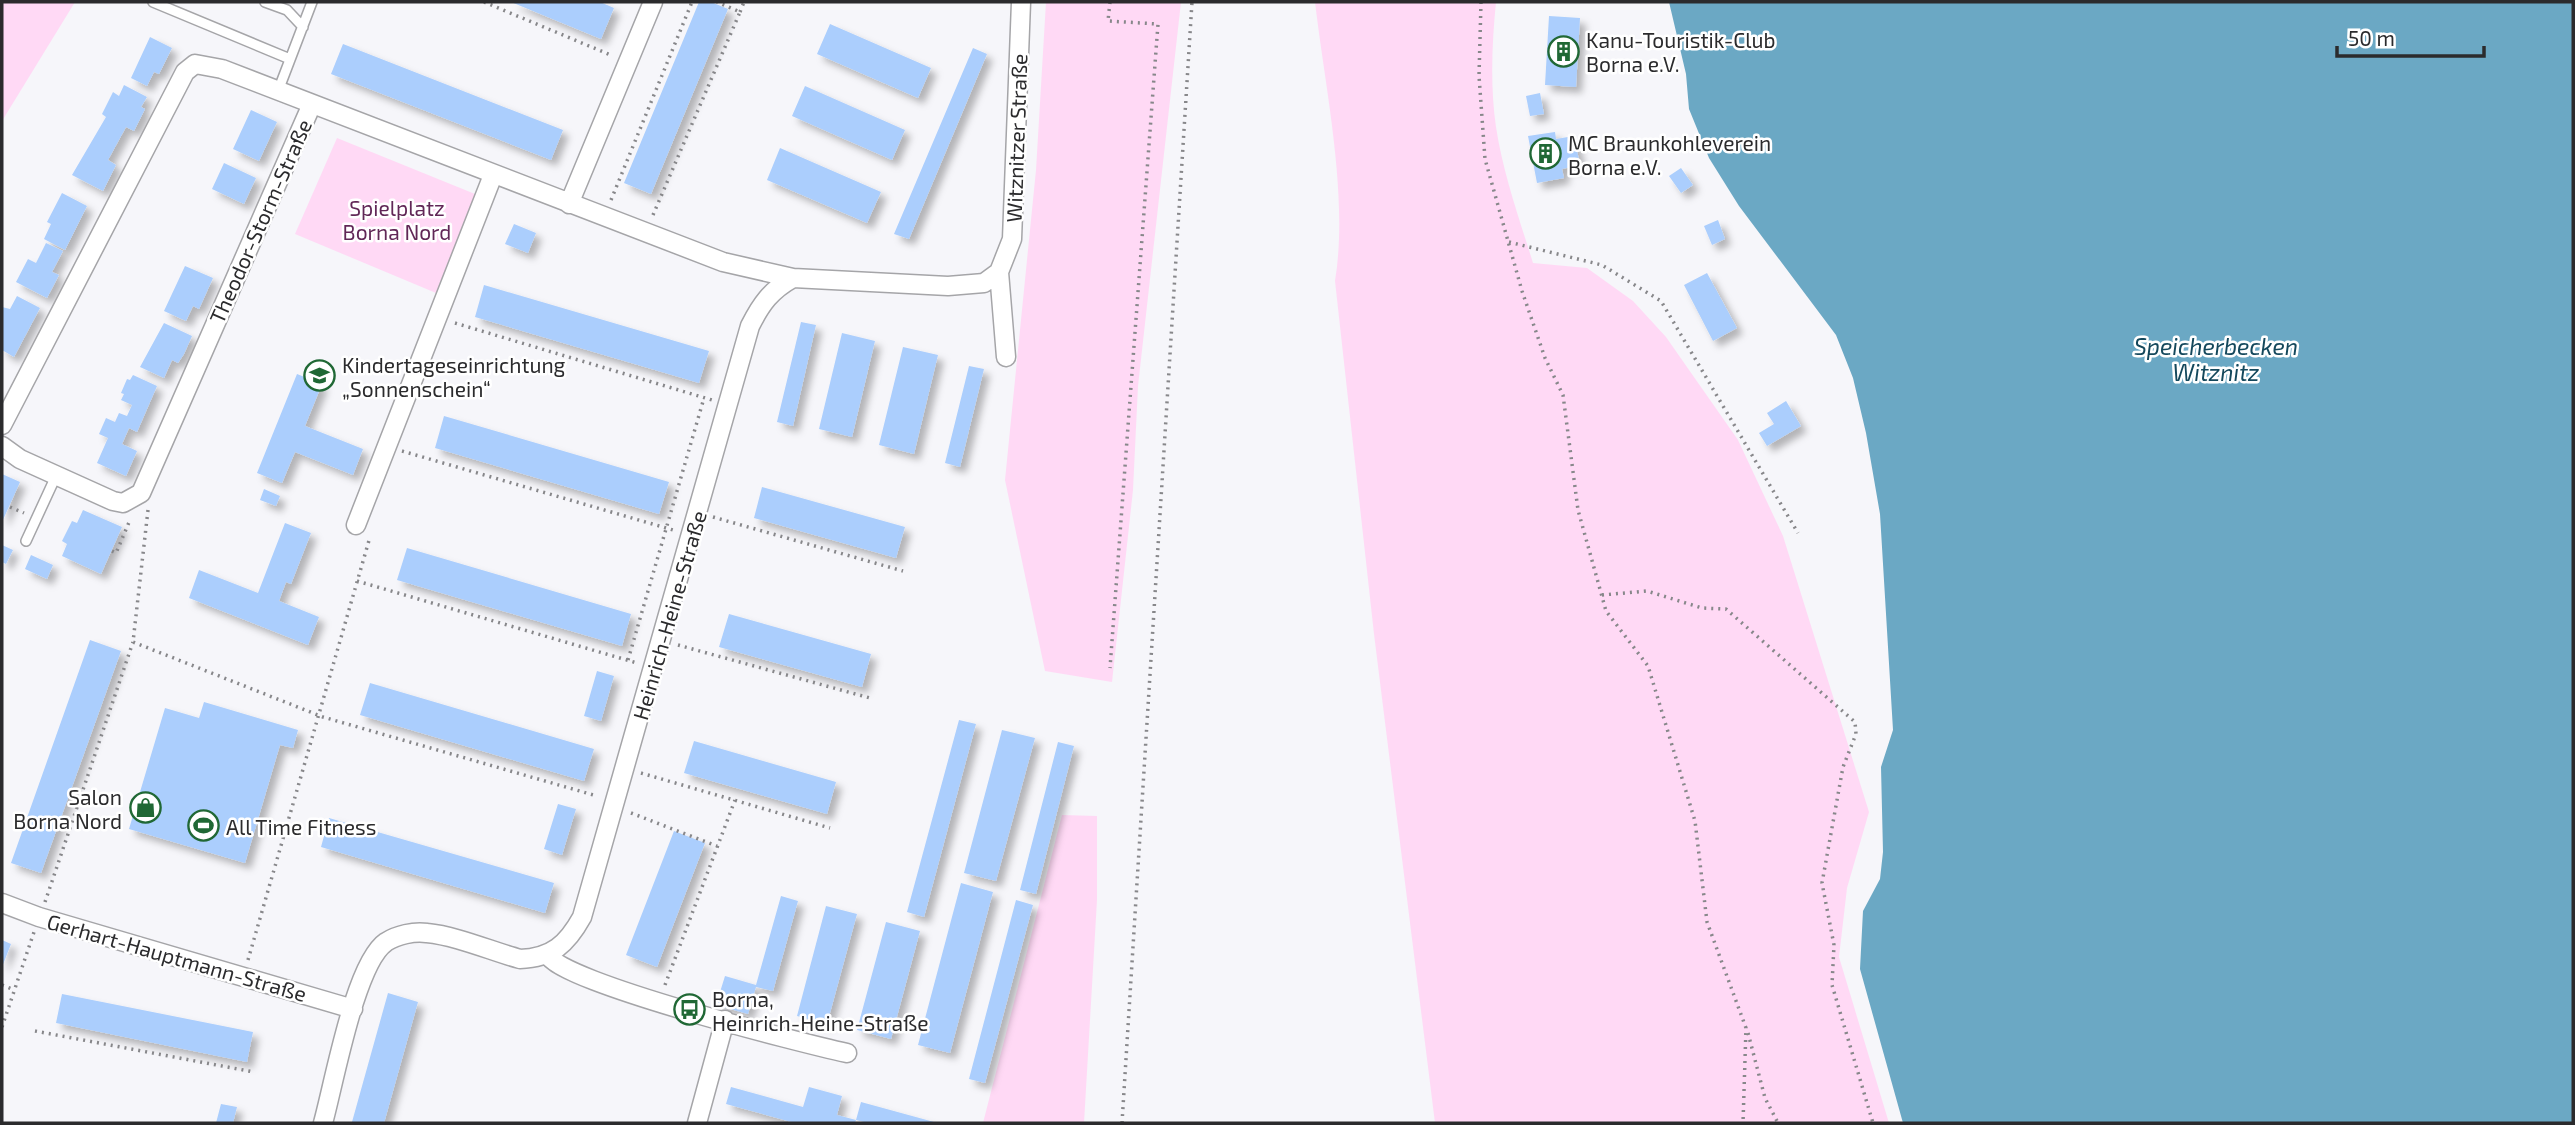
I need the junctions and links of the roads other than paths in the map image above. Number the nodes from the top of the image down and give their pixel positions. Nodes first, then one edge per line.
1 (153, 2) edge
2 (265, 2) edge
3 (312, 2) edge
4 (653, 2) edge
5 (1021, 2) edge
6 (303, 27) junction
7 (290, 59) junction
8 (278, 91) junction
9 (312, 104) junction
10 (494, 175) junction
11 (569, 204) junction
12 (999, 272) junction
13 (793, 278) junction
14 (1006, 356) dead end
15 (2, 425) edge
16 (2, 446) edge
17 (56, 476) junction
18 (356, 525) road end
19 (26, 541) dead end
20 (2, 903) edge
21 (548, 955) junction
22 (353, 1009) junction
23 (725, 1020) junction
24 (847, 1053) dead end
25 (323, 1123) edge
26 (697, 1123) edge

1 - 7 lane
2 - 6 lane
3 - 6 lane
4 - 11 street
5 - 12 street, Witznitzer Straße
6 - 7 lane
7 - 8 lane
8 - 9 street, Theodor-Storm-Straße
8 - 15 street, Theodor-Storm-Straße
9 - 10 street
9 - 17 street, Theodor-Storm-Straße
10 - 11 street
10 - 18 street
11 - 13 street
12 - 13 street
12 - 14 street, Witznitzer Straße
13 - 21 street, Heinrich-Heine-Straße
16 - 17 street
17 - 19 lane
20 - 22 street, Gerhart-Hauptmann-Straße
21 - 22 street
21 - 23 street
22 - 25 street
23 - 24 street
23 - 26 street

